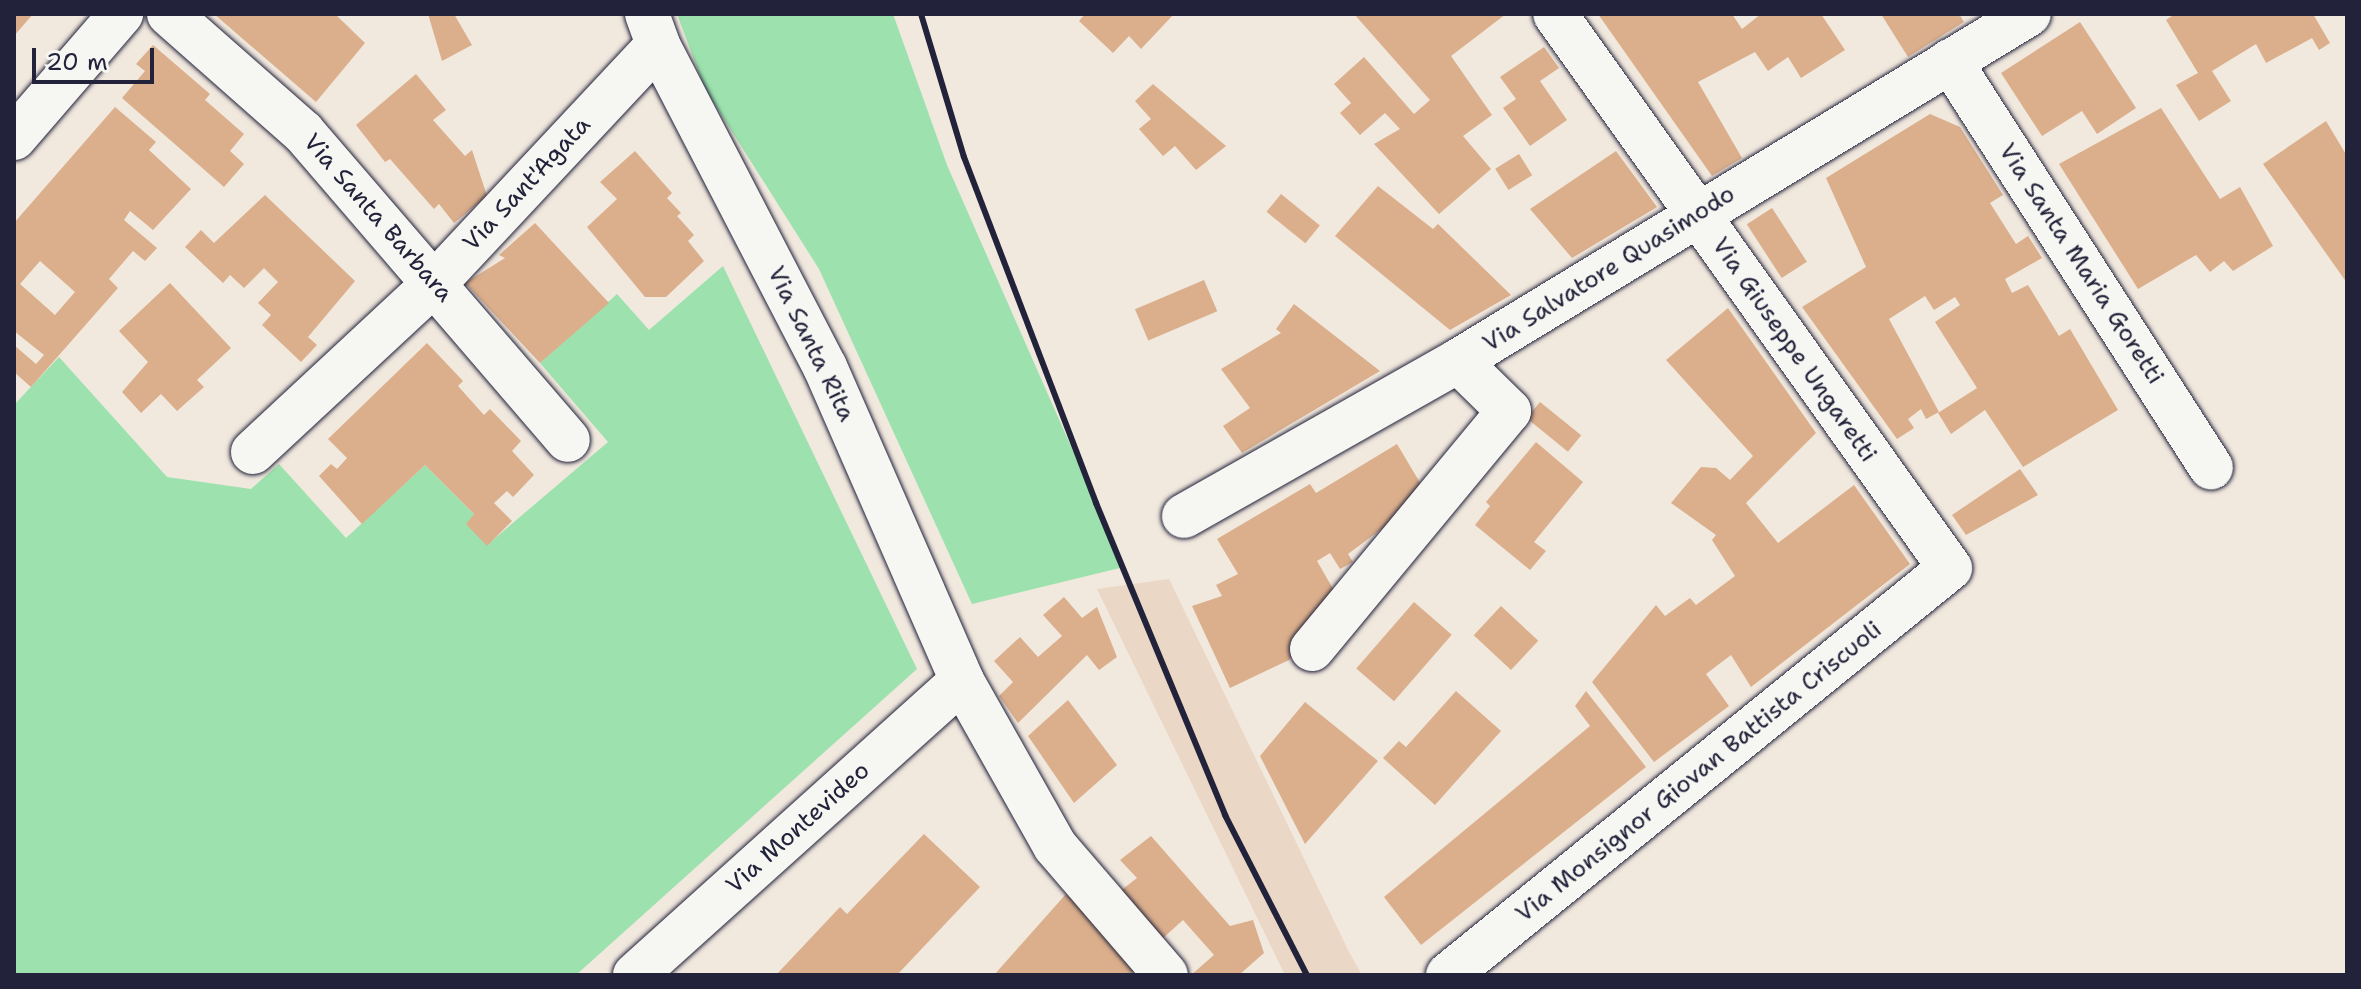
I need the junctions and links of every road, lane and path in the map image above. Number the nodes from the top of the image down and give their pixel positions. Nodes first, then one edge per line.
1 (121, 14) edge
2 (169, 14) edge
3 (1555, 14) edge
4 (2029, 14) edge
5 (652, 30) edge
6 (1950, 61) junction
7 (14, 138) edge
8 (1698, 214) junction
9 (435, 283) junction
10 (1458, 361) junction
11 (568, 440) dead end
12 (253, 452) dead end
13 (2211, 467) dead end
14 (1184, 516) dead end
15 (1950, 568) joint
16 (1312, 649) dead end
17 (962, 681) junction
18 (635, 975) edge
19 (1166, 975) edge
20 (1448, 975) edge

1 - 7 street
2 - 9 street, Via Santa Barbara
3 - 8 street, Via Giuseppe Ungaretti
4 - 6 street, Via Salvatore Quasimodo
5 - 9 street, Via Sant'Agata
5 - 17 street, Via Santa Rita
6 - 8 street, Via Salvatore Quasimodo
6 - 13 street, Via Santa Maria Goretti
8 - 10 street, Via Salvatore Quasimodo
8 - 15 street, Via Giuseppe Ungaretti
9 - 11 street, Via Santa Barbara
9 - 12 street, Via Sant'Agata
10 - 14 street, Via Salvatore Quasimodo
10 - 16 street
15 - 20 street, Via Monsignor Giovan Battista Criscuoli
17 - 18 street, Via Montevideo
17 - 19 street, Via Santa Rita

